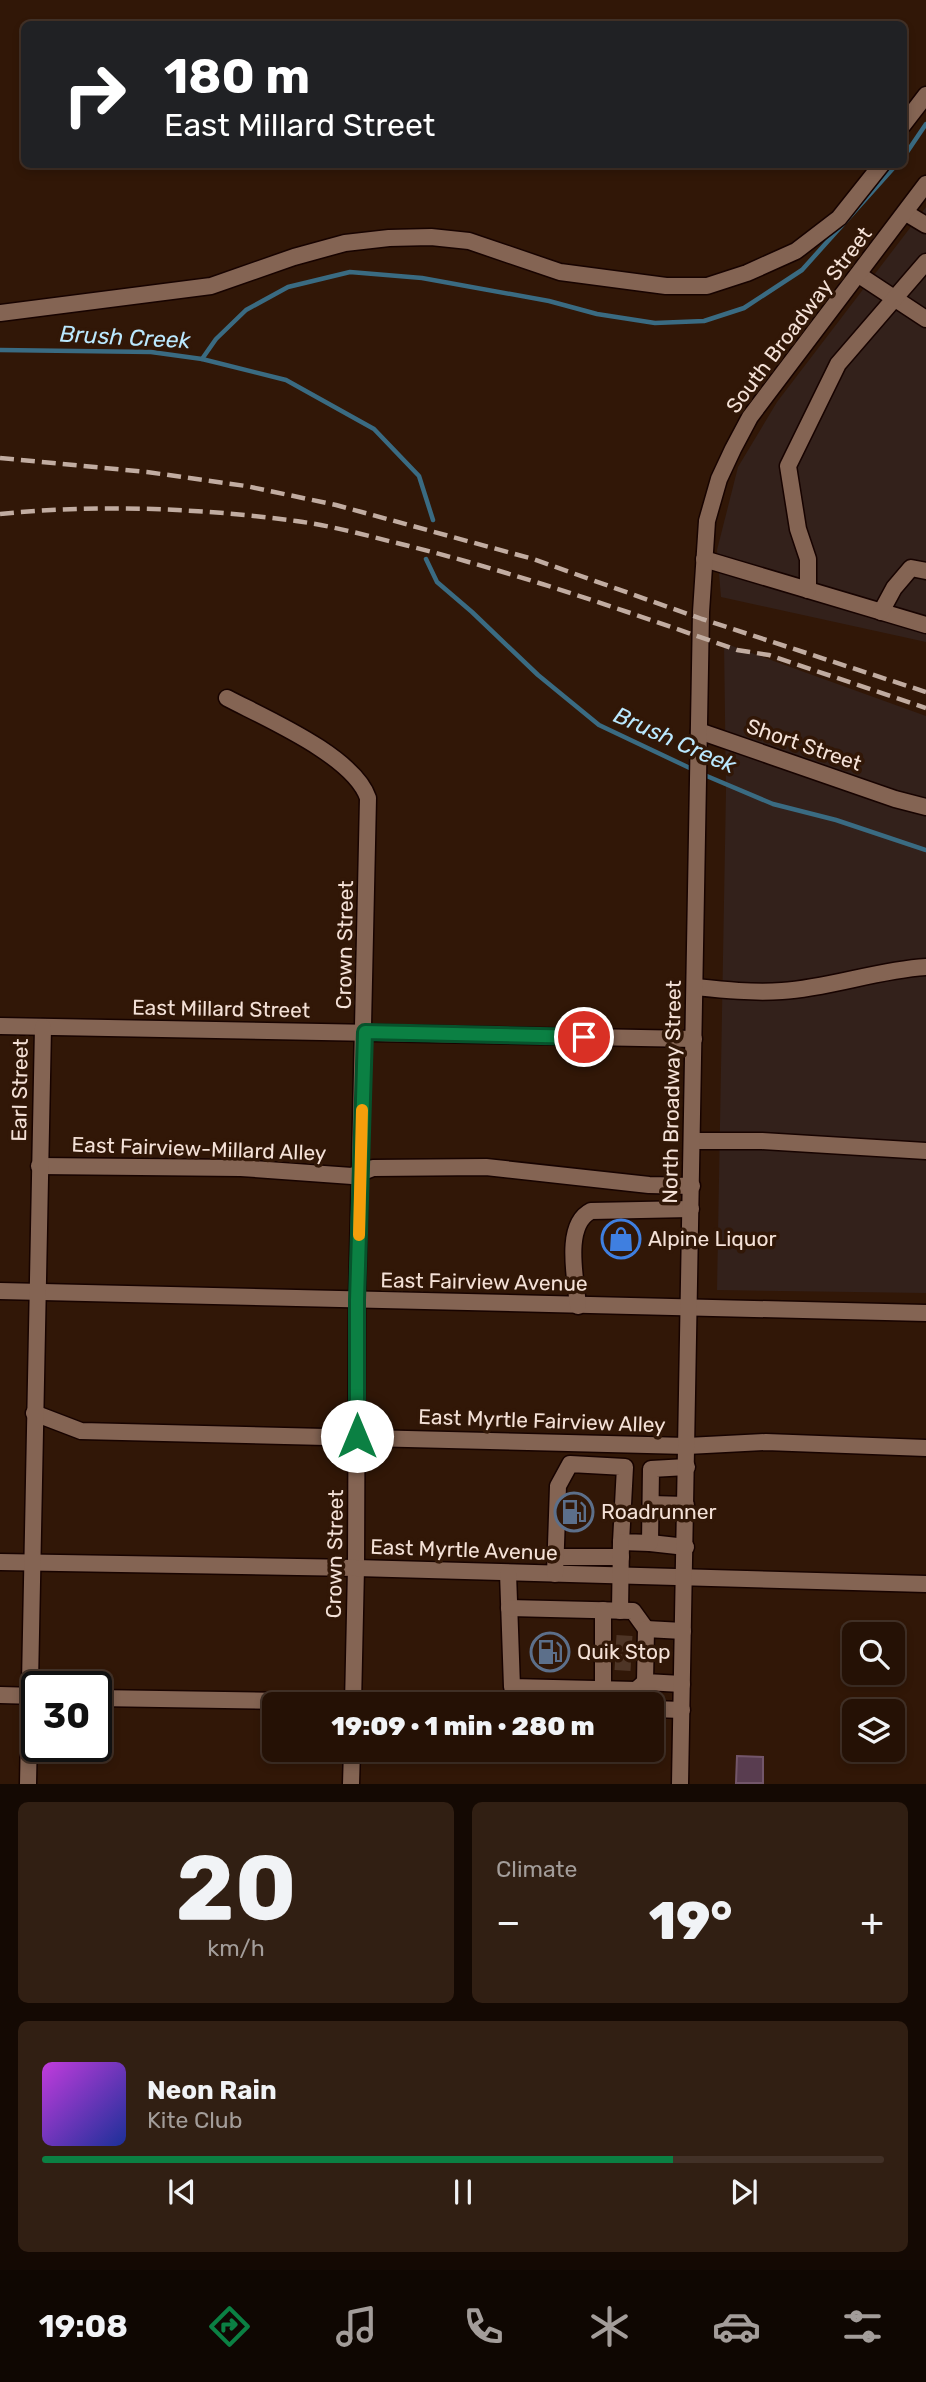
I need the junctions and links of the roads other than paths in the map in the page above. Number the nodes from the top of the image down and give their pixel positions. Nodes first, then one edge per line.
1 (926, 95) edge
2 (907, 120) edge
3 (879, 168) edge
4 (926, 184) edge
5 (906, 213) junction
6 (926, 225) edge
7 (926, 262) edge
8 (859, 275) junction
9 (894, 299) junction
10 (0, 313) edge
11 (926, 319) edge
12 (704, 559) junction
13 (926, 571) edge
14 (808, 590) junction
15 (701, 612) joint
16 (881, 612) junction
17 (926, 625) edge
18 (227, 698) dead end
19 (699, 731) junction
20 (926, 807) edge
21 (926, 967) edge
22 (695, 987) junction
23 (0, 1026) edge
24 (43, 1027) junction
25 (365, 1032) junction
26 (694, 1039) junction
27 (692, 1141) junction
28 (926, 1151) edge
29 (39, 1166) junction
30 (361, 1173) junction
31 (692, 1186) junction
32 (691, 1209) junction
33 (0, 1291) edge
34 (36, 1292) junction
35 (357, 1300) junction
36 (578, 1306) junction
37 (690, 1308) junction
38 (926, 1313) edge
39 (34, 1413) junction
40 (357, 1436) junction
41 (627, 1444) junction
42 (687, 1446) junction
43 (926, 1448) edge
44 (625, 1467) junction
45 (687, 1467) junction
46 (651, 1469) junction
47 (651, 1504) junction
48 (687, 1504) junction
49 (650, 1543) junction
50 (686, 1547) junction
51 (621, 1549) junction
52 (555, 1557) junction
53 (0, 1562) edge
54 (31, 1562) junction
55 (356, 1568) junction
56 (509, 1573) junction
57 (555, 1574) junction
58 (621, 1577) junction
59 (685, 1579) junction
60 (926, 1584) edge
61 (509, 1608) junction
62 (603, 1610) junction
63 (620, 1611) junction
64 (683, 1631) junction
65 (629, 1641) junction
66 (33, 1671) edge
67 (645, 1682) junction
68 (682, 1684) junction
69 (603, 1689) junction
70 (353, 1692) edge
71 (0, 1695) edge
72 (21, 1696) edge
73 (112, 1698) edge
74 (262, 1702) edge
75 (664, 1709) edge
76 (682, 1710) junction
77 (29, 1762) edge
78 (352, 1762) edge
79 (28, 1783) edge
80 (351, 1783) edge
81 (680, 1783) edge

1 - 2 street
3 - 10 street
4 - 5 street, South Broadway Street
5 - 6 street
5 - 8 street, South Broadway Street
7 - 9 street
8 - 9 street
8 - 12 street, South Broadway Street
9 - 11 street
9 - 14 street
12 - 14 street
12 - 15 street, South Broadway Street
13 - 16 street
14 - 16 street
15 - 19 street, North Broadway Street
16 - 17 street
18 - 25 street, Crown Street
19 - 20 street, Short Street
19 - 22 street, North Broadway Street
21 - 22 street
22 - 26 street, North Broadway Street
23 - 24 street, East Millard Street
24 - 25 street, East Millard Street
24 - 29 street, Earl Street
25 - 26 street, East Millard Street
25 - 30 street, Crown Street
26 - 27 street, North Broadway Street
27 - 28 street
27 - 31 street, North Broadway Street
29 - 30 street, East Fairview-Millard Alley
29 - 34 street, Earl Street
30 - 31 street, East Fairview-Millard Alley
30 - 35 street, Crown Street
31 - 32 street, North Broadway Street
32 - 36 street
32 - 37 street, North Broadway Street
33 - 34 street, East Fairview Avenue
34 - 35 street, East Fairview Avenue
34 - 39 street, Earl Street
35 - 36 street, East Fairview Avenue
35 - 40 street, Crown Street
36 - 37 street, East Fairview Avenue
37 - 38 street, East Fairview Avenue
37 - 42 street, North Broadway Street
39 - 40 street, East Myrtle Fairview Alley
39 - 54 street, Earl Street
40 - 41 street, East Myrtle Fairview Alley
40 - 55 street, Crown Street
41 - 42 street, East Myrtle Fairview Alley
41 - 44 street
42 - 43 street, East Myrtle Fairview Alley
42 - 45 street, North Broadway Street
44 - 46 street
44 - 51 street
44 - 52 street
45 - 46 street
45 - 48 street, North Broadway Street
46 - 47 street
47 - 48 street
47 - 49 street
48 - 50 street, North Broadway Street
49 - 50 street
49 - 51 street
50 - 59 street, North Broadway Street
51 - 52 street
51 - 58 street
52 - 57 street
53 - 54 street, East Myrtle Avenue
54 - 55 street, East Myrtle Avenue
54 - 66 street, Earl Street
55 - 56 street, East Myrtle Avenue
55 - 70 street, Crown Street
56 - 57 street, East Myrtle Avenue
56 - 61 street
57 - 58 street, East Myrtle Avenue
58 - 59 street, East Myrtle Avenue
58 - 63 street
59 - 60 street, East Myrtle Avenue
59 - 64 street, North Broadway Street
61 - 62 street
61 - 69 street
62 - 63 street
62 - 65 street
63 - 65 street
64 - 65 street
64 - 68 street, North Broadway Street
65 - 67 street
65 - 69 street
67 - 68 street
67 - 69 street
68 - 76 street, North Broadway Street
71 - 72 street
73 - 74 street
75 - 76 street
76 - 81 street, North Broadway Street
77 - 79 street, Earl Street
78 - 80 street

